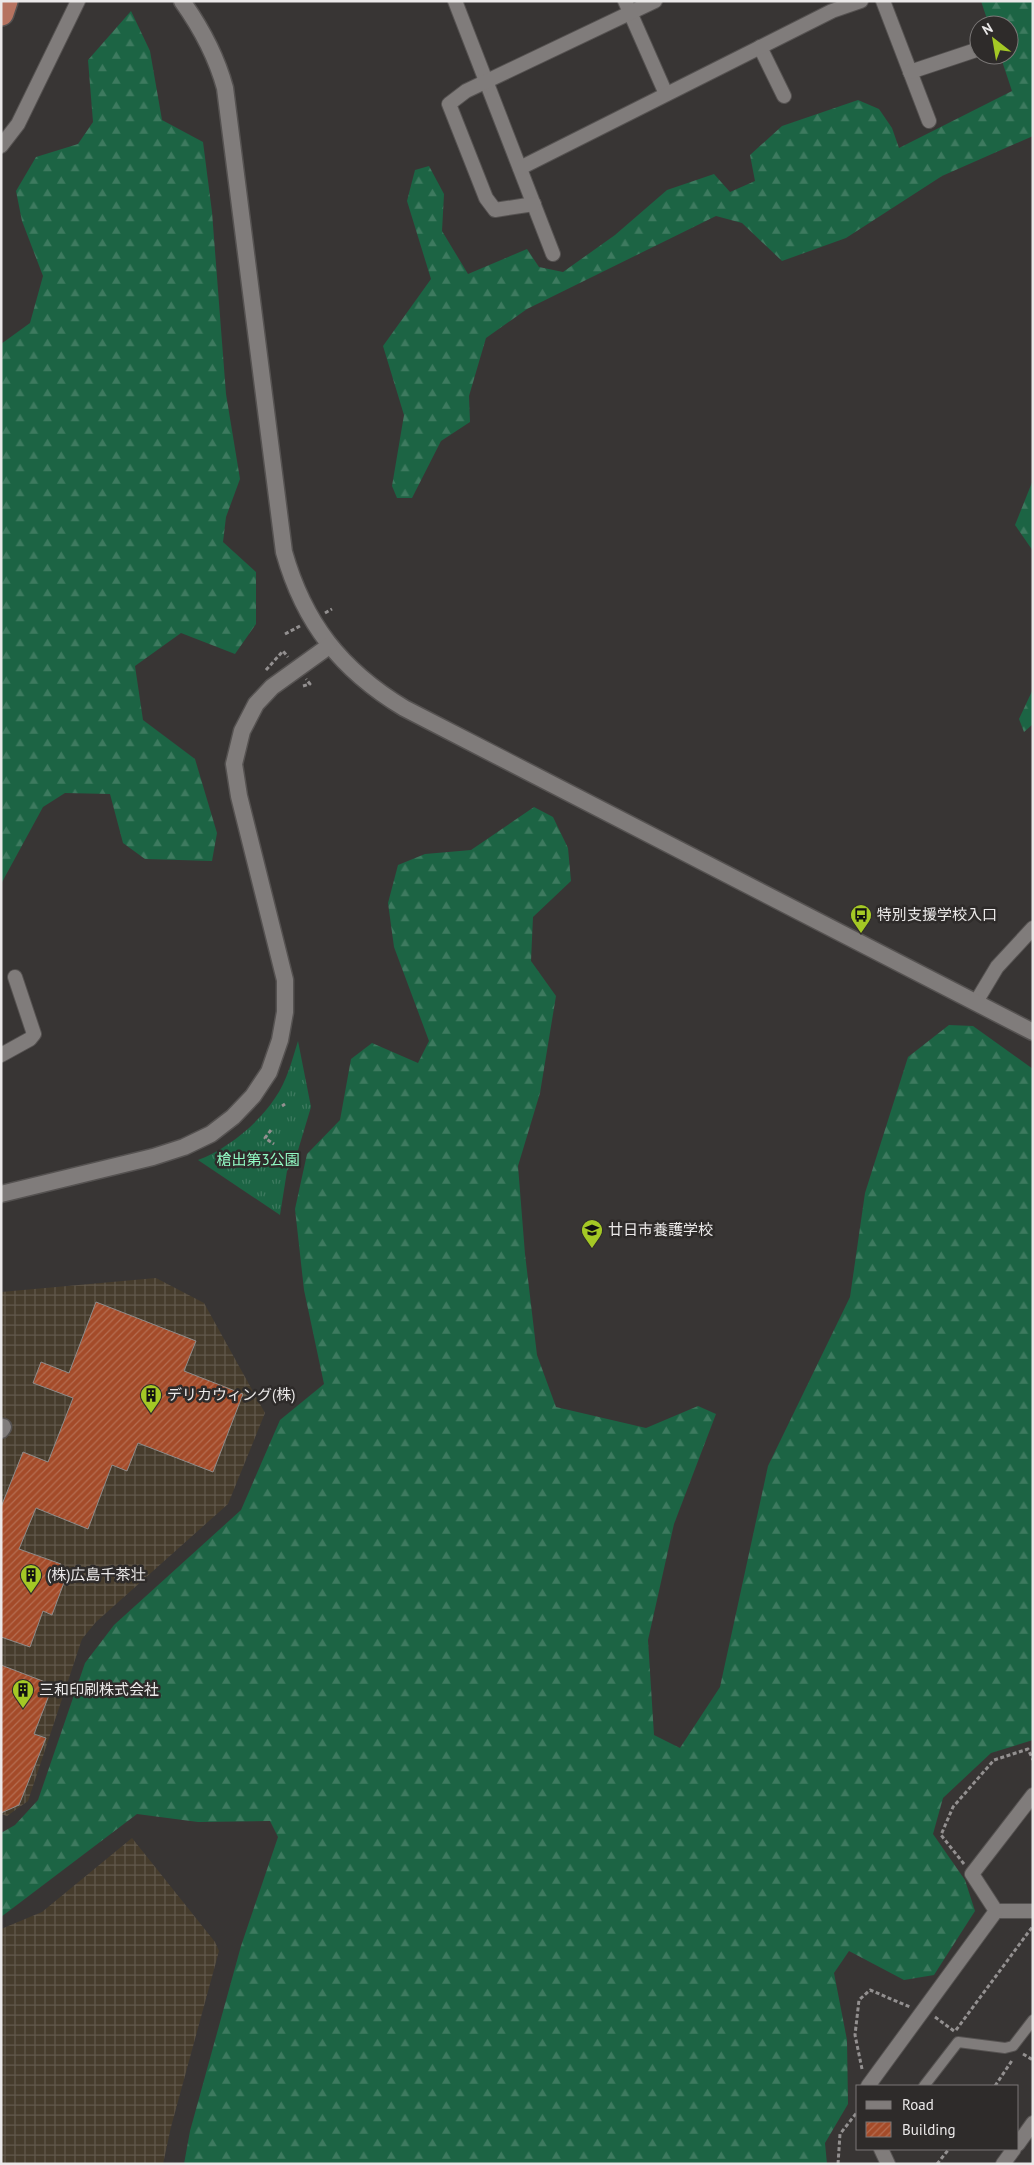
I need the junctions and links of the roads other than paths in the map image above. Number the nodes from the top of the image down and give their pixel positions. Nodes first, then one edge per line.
1 (5, 1) edge
2 (78, 1) edge
3 (182, 1) edge
4 (455, 1) edge
5 (655, 1) edge
6 (861, 1) edge
7 (883, 1) edge
8 (830, 6) edge
9 (628, 7) edge
10 (1, 13) edge
11 (760, 47) junction
12 (969, 52) edge
13 (910, 72) junction
14 (486, 81) junction
15 (666, 94) junction
16 (784, 96) dead end
17 (929, 121) dead end
18 (1, 146) edge
19 (520, 168) junction
20 (534, 204) junction
21 (553, 254) dead end
22 (329, 646) junction
23 (1033, 928) edge
24 (14, 977) dead end
25 (976, 1002) junction
26 (1033, 1032) edge
27 (1, 1055) edge
28 (1, 1194) edge
29 (1033, 1796) edge
30 (996, 1911) junction
31 (1033, 1911) edge
32 (1033, 2020) edge
33 (866, 2082) edge
34 (925, 2085) edge
35 (1033, 2123) edge
36 (1019, 2143) edge
37 (881, 2150) edge
38 (1013, 2150) edge
39 (888, 2164) edge
40 (1004, 2164) edge

1 - 10 highway
2 - 18 street
3 - 22 street
4 - 14 street
5 - 9 street
6 - 8 street
7 - 13 street
8 - 11 street
9 - 14 street
9 - 15 street
11 - 15 street
11 - 16 street
12 - 13 street
13 - 17 street
14 - 19 street
14 - 20 street
15 - 19 street
19 - 20 street
20 - 21 street
22 - 25 street
22 - 28 street
23 - 25 street
24 - 27 street
25 - 26 street
29 - 30 street
30 - 31 street
30 - 33 street
32 - 34 street
35 - 36 street
37 - 39 street
38 - 40 street

